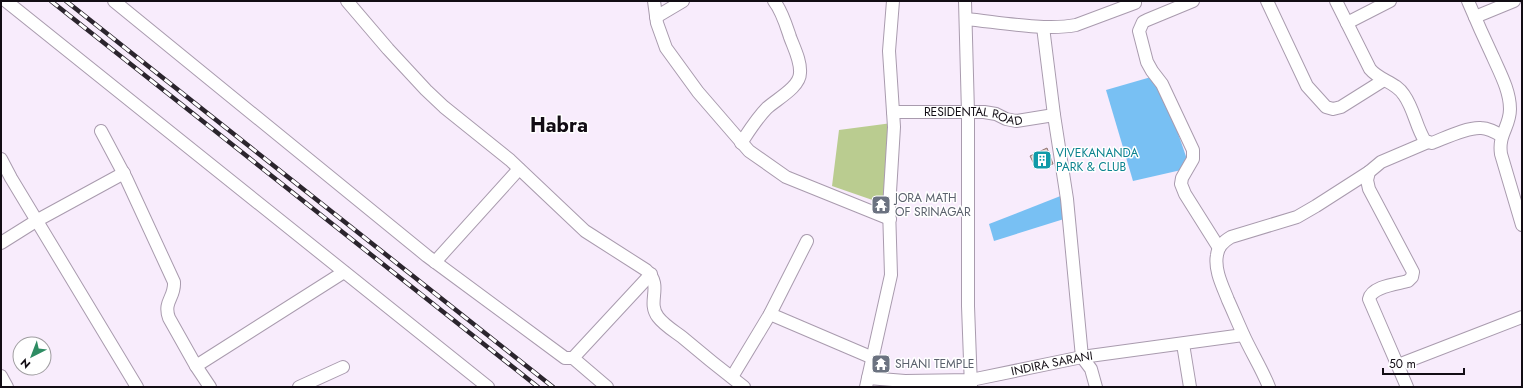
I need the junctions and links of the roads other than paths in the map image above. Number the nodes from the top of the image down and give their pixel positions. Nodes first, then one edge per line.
1 (6, 1) edge
2 (114, 1) edge
3 (347, 1) edge
4 (654, 1) edge
5 (683, 1) edge
6 (774, 1) edge
7 (894, 1) edge
8 (965, 1) edge
9 (1193, 1) edge
10 (1267, 1) edge
11 (1336, 1) edge
12 (1390, 1) edge
13 (1468, 1) edge
14 (1514, 1) edge
15 (1135, 2) edge
16 (656, 17) junction
17 (1475, 17) junction
18 (966, 19) junction
19 (1143, 22) junction
20 (1347, 23) junction
21 (1043, 27) junction
22 (1384, 80) junction
23 (893, 112) junction
24 (968, 113) junction
25 (1054, 115) junction
26 (101, 130) dead end
27 (1502, 136) junction
28 (741, 142) junction
29 (1428, 142) junction
30 (1, 159) edge
31 (519, 169) junction
32 (1369, 172) junction
33 (124, 173) junction
34 (890, 219) junction
35 (36, 220) junction
36 (1522, 225) edge
37 (806, 241) dead end
38 (1, 243) edge
39 (1219, 248) junction
40 (435, 262) junction
41 (344, 272) junction
42 (651, 274) junction
43 (770, 314) junction
44 (1522, 317) edge
45 (1244, 335) junction
46 (1183, 344) junction
47 (1082, 357) junction
48 (573, 358) junction
49 (873, 358) junction
50 (196, 366) junction
51 (1398, 366) junction
52 (343, 368) dead end
53 (1, 376) edge
54 (732, 378) junction
55 (872, 382) edge
56 (971, 384) edge
57 (481, 385) edge
58 (7, 387) edge
59 (137, 387) edge
60 (210, 387) edge
61 (298, 387) edge
62 (607, 387) edge
63 (744, 387) edge
64 (904, 387) edge
65 (1096, 387) edge
66 (1190, 387) edge
67 (1269, 387) edge
68 (1407, 387) edge

1 - 41 street
2 - 40 street
3 - 31 street
4 - 16 street
5 - 16 street
6 - 28 street
7 - 23 street
8 - 18 street
9 - 19 street
10 - 22 street
11 - 20 street
12 - 20 street
13 - 17 street
14 - 17 street
15 - 19 street
15 - 21 street
16 - 28 street
17 - 27 street
18 - 21 street
18 - 24 street
19 - 39 street
20 - 22 street
21 - 25 street
22 - 29 street
23 - 24 street, RESIDENTAL ROAD
23 - 34 street
24 - 25 street, RESIDENTAL ROAD
24 - 56 street
25 - 47 street
26 - 33 street
27 - 29 street
27 - 36 street
28 - 34 street
29 - 32 street
30 - 35 street
31 - 40 street
31 - 42 street
32 - 39 street
32 - 51 street
33 - 35 street
33 - 50 street
34 - 49 street
35 - 38 street
35 - 59 street
37 - 43 street
39 - 45 street
40 - 48 street
41 - 50 street
41 - 57 street
42 - 48 street
42 - 54 street
43 - 49 street
43 - 54 street
44 - 51 street
45 - 46 street, INDIRA SARANI
45 - 67 street
46 - 47 street, INDIRA SARANI
46 - 66 street
47 - 56 street, INDIRA SARANI
47 - 65 street
48 - 62 street
49 - 55 street
50 - 60 street
51 - 68 street
52 - 61 street
53 - 58 street
54 - 63 street
55 - 56 street, INDIRA SARANI
55 - 64 street

